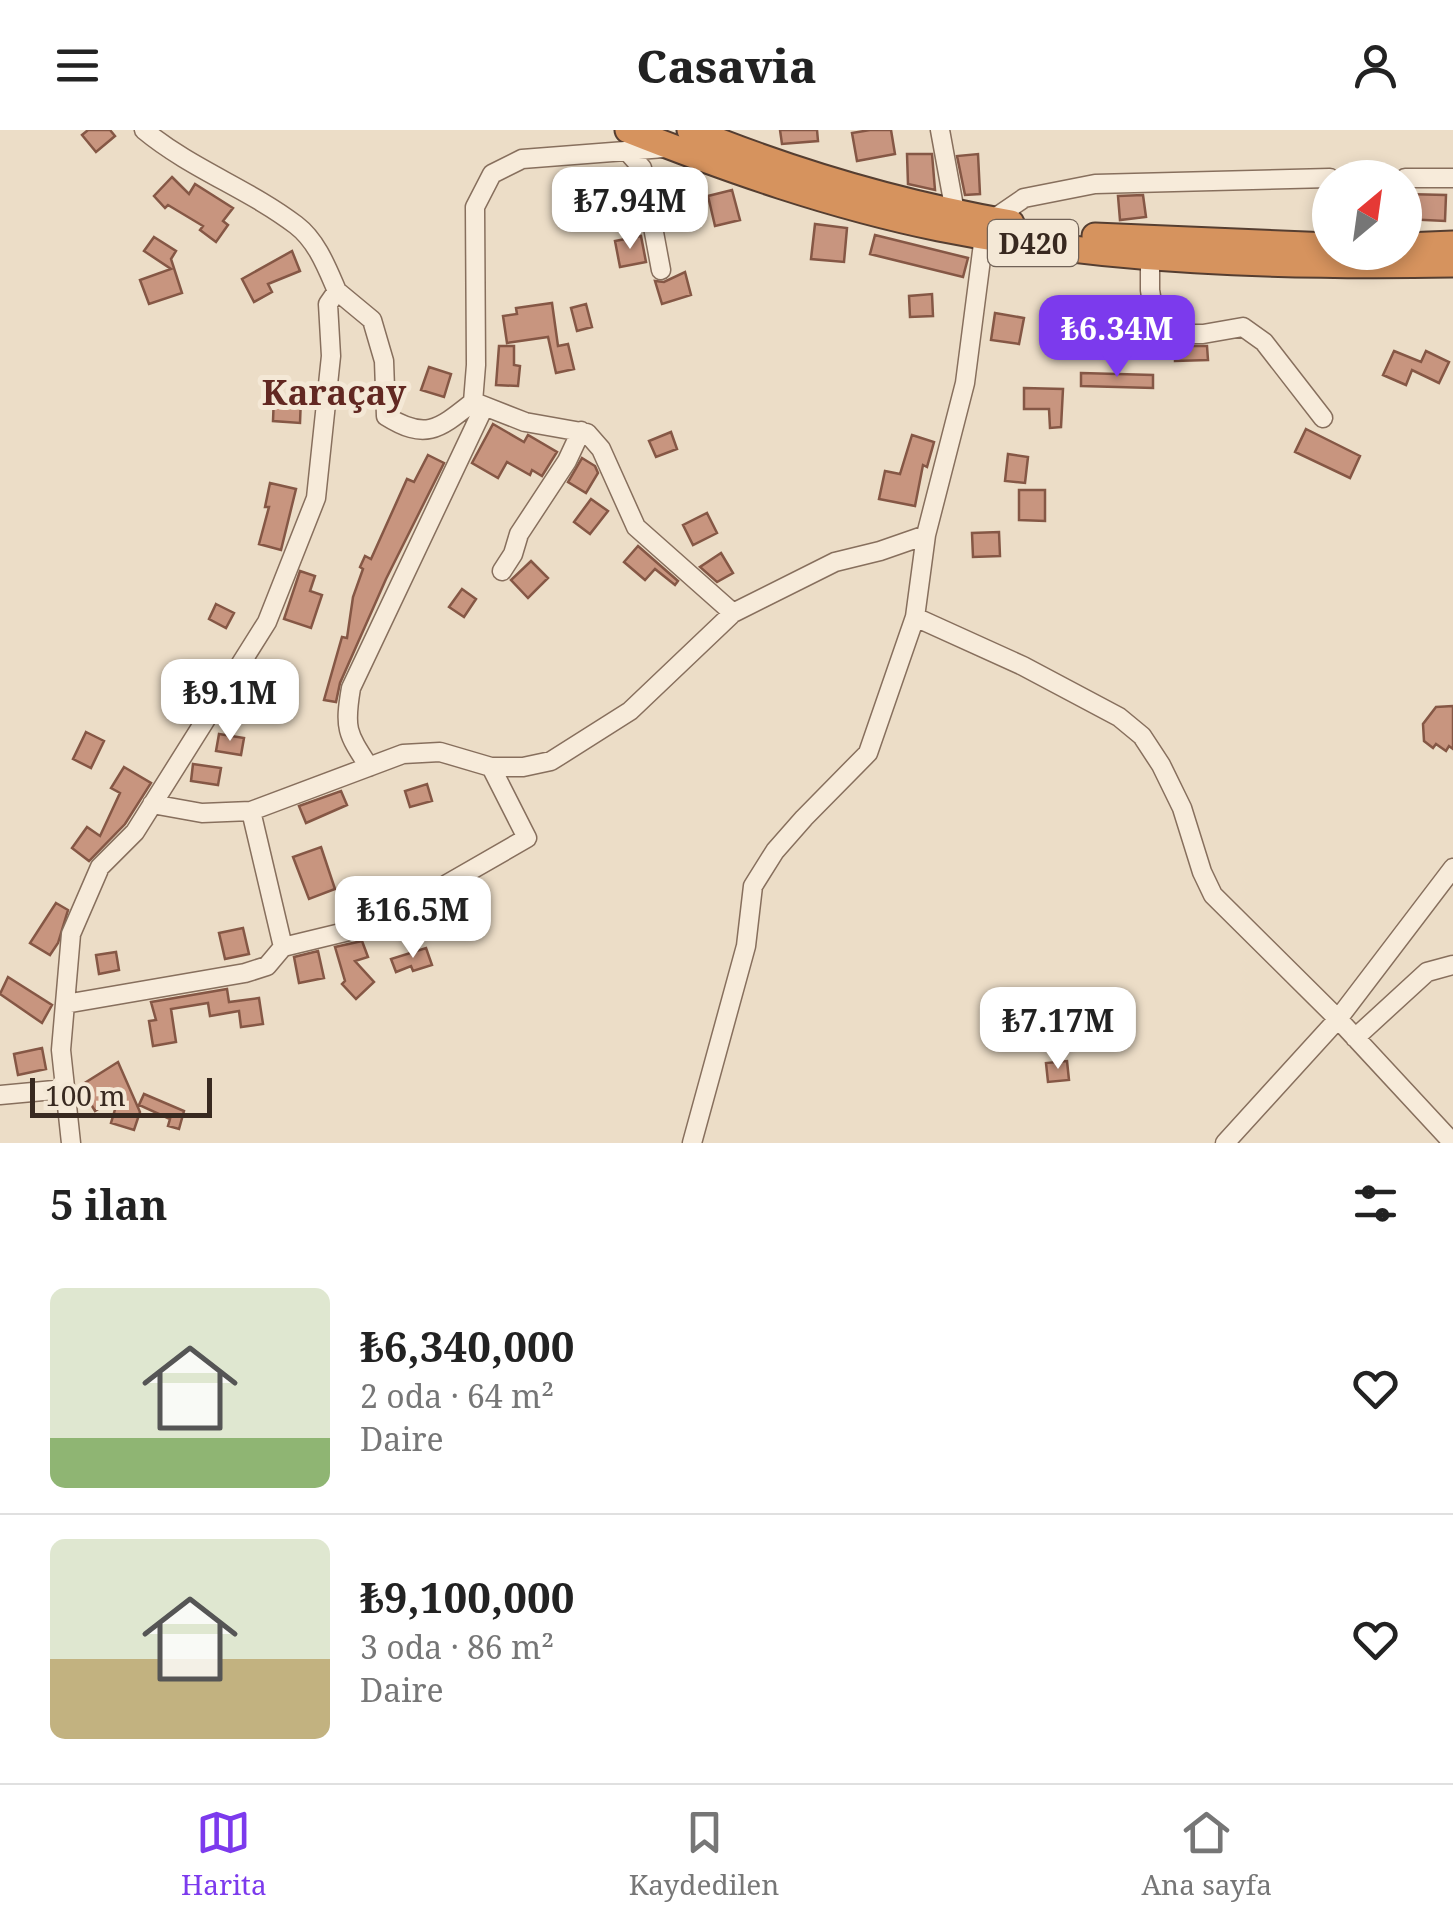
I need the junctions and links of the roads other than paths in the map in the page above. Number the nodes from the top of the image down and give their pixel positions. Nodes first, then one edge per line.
1 (144, 130) edge
2 (940, 130) edge
3 (681, 139) edge
4 (628, 140) edge
5 (1312, 178) edge
6 (1422, 178) edge
7 (1453, 178) edge
8 (955, 212) junction
9 (988, 228) junction
10 (1453, 244) edge
11 (1312, 245) edge
12 (1422, 245) edge
13 (1150, 258) junction
14 (1453, 264) edge
15 (661, 270) dead end
16 (337, 291) junction
17 (479, 404) junction
18 (1323, 418) dead end
19 (581, 432) junction
20 (926, 534) junction
21 (502, 572) dead end
22 (732, 613) junction
23 (915, 617) junction
24 (492, 766) junction
25 (368, 767) junction
26 (152, 804) junction
27 (251, 810) junction
28 (1453, 868) edge
29 (283, 947) junction
30 (1453, 965) edge
31 (65, 1004) junction
32 (1338, 1019) junction
33 (1355, 1038) junction
34 (65, 1089) junction
35 (0, 1095) edge
36 (70, 1143) edge
37 (692, 1143) edge
38 (1225, 1143) edge
39 (1453, 1143) edge

1 - 16 street
2 - 8 street
3 - 4 highway, D420
3 - 8 highway, D420
3 - 9 highway, D420
4 - 15 street
4 - 17 street
5 - 9 street
6 - 7 street
8 - 9 highway, D420
9 - 11 highway, D420
9 - 13 highway, D420
9 - 20 street
10 - 12 highway
13 - 14 highway, D420
13 - 18 street
16 - 17 street
16 - 26 street
17 - 19 street
17 - 25 street
19 - 21 street
19 - 22 street
20 - 22 street
20 - 23 street
22 - 24 street
23 - 32 street
23 - 37 street
24 - 25 street
24 - 29 street
25 - 27 street
26 - 27 street
26 - 31 street
27 - 29 street
28 - 32 street
29 - 31 street
30 - 33 street
31 - 34 street
32 - 33 street
32 - 38 street
33 - 39 street
34 - 35 street
34 - 36 street

